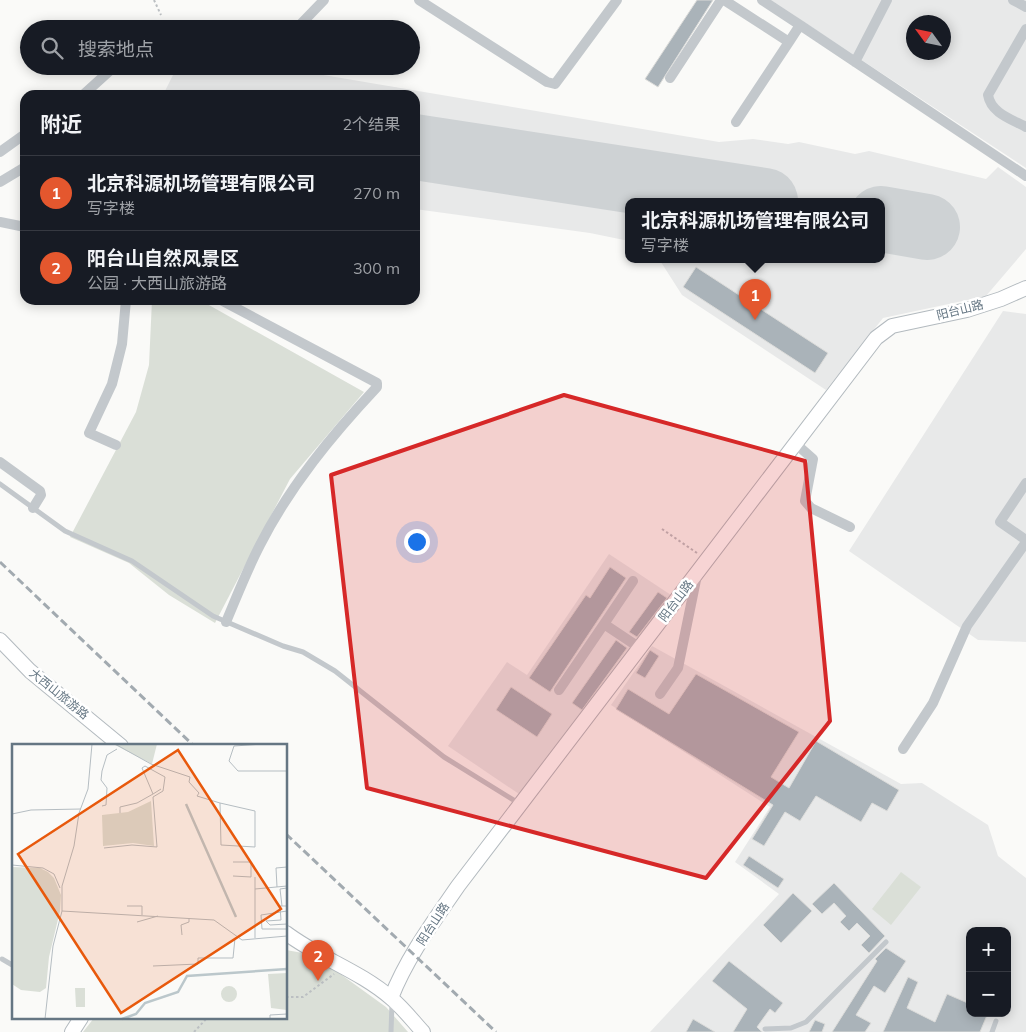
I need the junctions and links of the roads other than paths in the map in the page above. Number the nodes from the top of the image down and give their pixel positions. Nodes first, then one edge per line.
1 (324, 0) edge
2 (419, 0) edge
3 (617, 0) edge
4 (723, 0) edge
5 (762, 0) edge
6 (887, 0) edge
7 (1013, 0) edge
8 (1026, 7) edge
9 (305, 20) edge
10 (800, 25) junction
11 (1026, 29) edge
12 (789, 42) junction
13 (855, 62) junction
14 (105, 75) edge
15 (670, 78) dead end
16 (89, 90) edge
17 (736, 122) dead end
18 (1026, 128) edge
19 (20, 138) edge
20 (0, 152) edge
21 (20, 170) edge
22 (1026, 176) edge
23 (0, 182) edge
24 (0, 222) edge
25 (20, 226) edge
26 (1024, 292) edge
27 (126, 305) edge
28 (230, 305) edge
29 (796, 444) junction
30 (116, 445) dead end
31 (0, 462) edge
32 (1026, 483) edge
33 (0, 484) edge
34 (33, 508) junction
35 (850, 527) dead end
36 (1026, 541) edge
37 (697, 574) junction
38 (633, 580) dead end
39 (226, 622) junction
40 (604, 624) junction
41 (0, 640) edge
42 (640, 648) junction
43 (559, 690) dead end
44 (660, 694) dead end
45 (119, 744) edge
46 (903, 749) dead end
47 (520, 804) junction
48 (288, 935) edge
49 (288, 941) edge
50 (886, 942) dead end
51 (303, 946) junction
52 (2, 959) dead end
53 (12, 965) edge
54 (391, 998) junction
55 (80, 1020) edge
56 (996, 1021) dead end
57 (765, 1029) dead end
58 (775, 1031) edge
59 (72, 1032) edge
60 (391, 1032) edge
61 (423, 1032) edge
62 (992, 1032) edge

1 - 9 street
2 - 3 street
4 - 12 street
4 - 15 street
5 - 10 street
6 - 13 street
7 - 8 street
10 - 12 street
10 - 13 street
11 - 18 street
12 - 17 street
13 - 22 street
14 - 16 street
19 - 20 street
21 - 23 street
24 - 25 street
26 - 29 street, 阳台山路
27 - 30 street
28 - 39 street
29 - 35 street
29 - 37 street, 阳台山路
31 - 34 street
32 - 36 street
33 - 34 lane
34 - 39 lane
36 - 46 street
37 - 42 street, 阳台山路
37 - 44 street
38 - 40 street
39 - 47 lane
40 - 42 street
40 - 43 street
41 - 45 street, 大西山旅游路
42 - 47 street, 阳台山路
47 - 54 street, 阳台山路
48 - 51 street
49 - 51 street
50 - 58 lane
51 - 54 street
52 - 53 lane
54 - 60 lane
54 - 61 street
55 - 59 street
56 - 62 lane
57 - 58 lane

